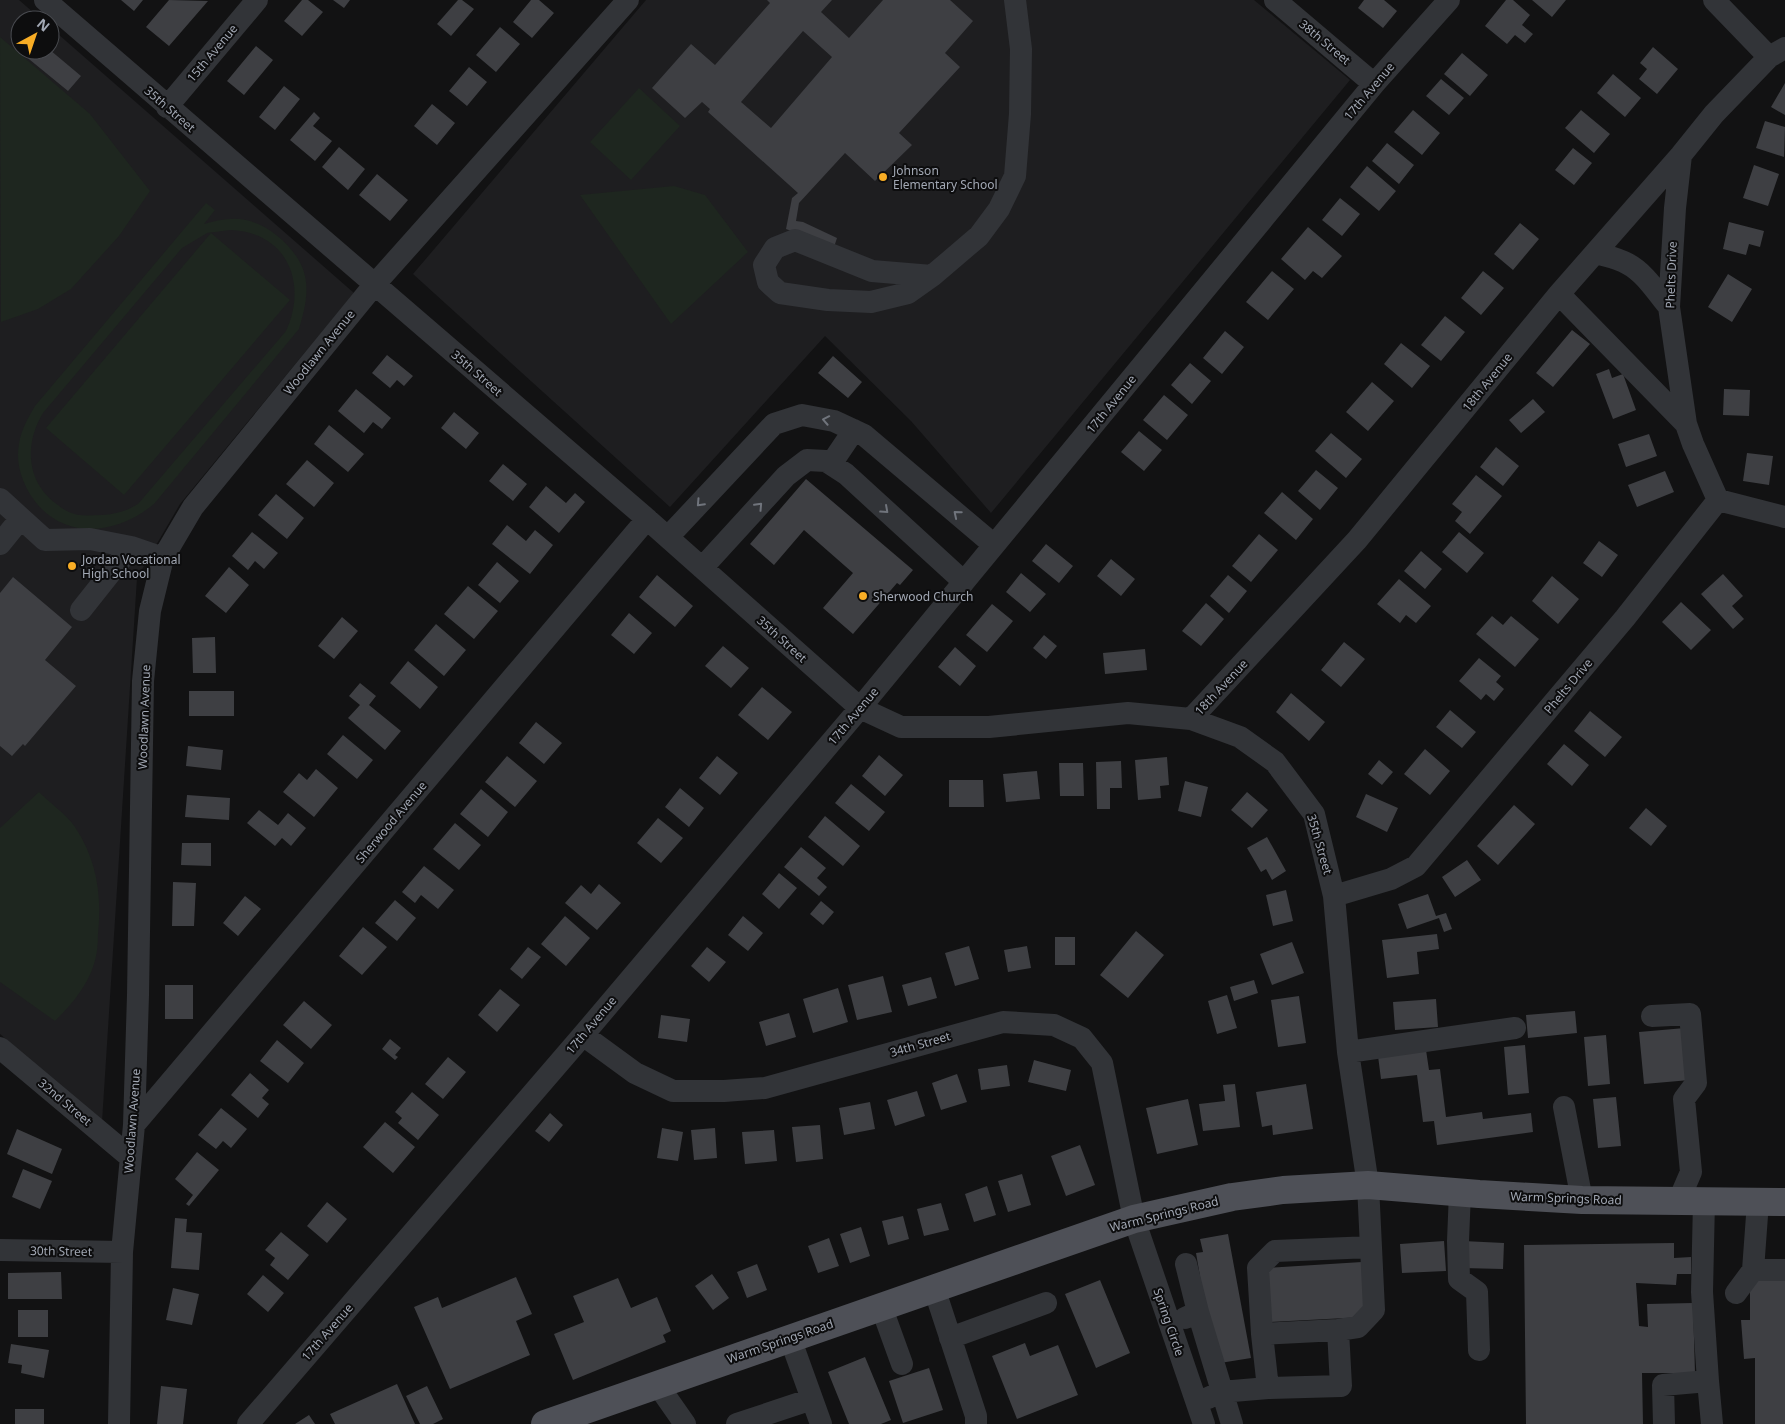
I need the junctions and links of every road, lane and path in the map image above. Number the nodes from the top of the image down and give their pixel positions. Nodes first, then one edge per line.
1 (45, 0) edge
2 (257, 0) edge
3 (628, 0) edge
4 (1015, 0) edge
5 (1275, 0) edge
6 (1449, 0) edge
7 (1714, 0) edge
8 (1777, 52) edge
9 (1374, 84) junction
10 (167, 106) junction
11 (1681, 155) junction
12 (1595, 253) junction
13 (932, 276) junction
14 (375, 284) junction
15 (1559, 294) junction
16 (1669, 307) junction
17 (1686, 424) junction
18 (854, 430) junction
19 (831, 464) junction
20 (0, 498) edge
21 (1718, 500) junction
22 (1785, 517) edge
23 (21, 518) junction
24 (647, 519) junction
25 (668, 537) junction
26 (0, 544) edge
27 (994, 545) junction
28 (131, 547) junction
29 (163, 558) junction
30 (702, 568) junction
31 (964, 582) junction
32 (82, 610) dead end
33 (860, 708) junction
34 (1191, 719) junction
35 (1334, 896) junction
36 (1652, 1016) dead end
37 (1515, 1028) dead end
38 (583, 1035) junction
39 (0, 1048) edge
40 (1348, 1052) junction
41 (1564, 1107) dead end
42 (134, 1125) junction
43 (130, 1157) junction
44 (1368, 1185) junction
45 (1460, 1192) junction
46 (1582, 1200) junction
47 (1691, 1200) junction
48 (1772, 1202) edge
49 (1134, 1219) junction
50 (1371, 1247) junction
51 (0, 1250) edge
52 (122, 1252) junction
53 (1186, 1264) dead end
54 (1753, 1270) junction
55 (1785, 1270) edge
56 (934, 1288) junction
57 (1736, 1293) dead end
58 (1046, 1303) dead end
59 (881, 1306) junction
60 (1198, 1312) junction
61 (1170, 1324) junction
62 (1338, 1330) junction
63 (1262, 1334) junction
64 (790, 1338) junction
65 (950, 1338) junction
66 (1479, 1350) dead end
67 (902, 1364) dead end
68 (1708, 1382) junction
69 (657, 1384) junction
70 (1268, 1388) junction
71 (1221, 1392) junction
72 (812, 1399) junction
73 (1197, 1403) junction
74 (119, 1424) edge
75 (248, 1424) edge
76 (545, 1424) edge
77 (685, 1424) edge
78 (737, 1424) edge
79 (821, 1424) edge
80 (976, 1424) edge
81 (1204, 1424) edge
82 (1232, 1424) edge
83 (1664, 1424) edge
84 (1712, 1424) edge

1 - 10 street, 35th Street
2 - 10 street, 15th Avenue
3 - 14 street, Woodlawn Avenue
4 - 13 street
5 - 9 street, 38th Street
6 - 9 street, 17th Avenue
7 - 8 street
8 - 11 street, 18th Avenue
9 - 27 street, 17th Avenue
10 - 14 street, 35th Street
11 - 12 street, 18th Avenue
11 - 16 street, Phelts Drive
12 - 15 street, 18th Avenue
12 - 16 street
13 - 13 street
14 - 24 street, 35th Street
14 - 29 street, Woodlawn Avenue
15 - 17 street, Phelts Drive
15 - 34 street, 18th Avenue
16 - 17 street, Phelts Drive
17 - 21 street, Phelts Drive
18 - 19 street
18 -> 25 street
27 -> 18 street
30 -> 19 street
19 -> 31 street
20 - 23 street
21 - 22 street
21 - 35 street, Phelts Drive
23 - 26 street
23 - 28 street
24 - 25 street, 35th Street
24 - 42 street, Sherwood Avenue
25 - 30 street, 35th Street
27 - 31 street, 17th Avenue
28 - 29 street
28 - 32 street
29 - 42 street, Woodlawn Avenue
30 - 33 street, 35th Street
31 - 33 street, 17th Avenue
33 - 34 street, 35th Street
33 - 38 street, 17th Avenue
34 - 35 street, 35th Street
35 - 40 street, 35th Street
36 - 47 street
37 - 40 street
38 - 49 street, 34th Street
38 - 75 street, 17th Avenue
39 - 43 street, 32nd Street
40 - 44 street, 35th Street
41 - 46 street
42 - 43 street, Woodlawn Avenue
43 - 52 street, Woodlawn Avenue
44 - 45 main road, Warm Springs Road
44 - 49 main road, Warm Springs Road
44 - 50 street, 35th Street
45 - 46 main road, Warm Springs Road
45 - 66 street
46 - 47 main road, Warm Springs Road
47 - 48 main road, Warm Springs Road
47 - 68 street
48 - 54 street
49 - 56 main road, Warm Springs Road
49 - 61 street, Spring Circle
50 - 62 street, 35th Street
50 - 63 street
51 - 52 street, 30th Street
52 - 74 street, Woodlawn Avenue
53 - 60 street
54 - 55 street
54 - 57 street
56 - 59 main road, Warm Springs Road
56 - 65 street
58 - 65 street
59 - 64 main road, Warm Springs Road
59 - 67 street
60 - 61 street
60 - 71 street
61 - 73 street, Spring Circle
62 - 63 street, 35th Street
62 - 70 street
63 - 70 street
64 - 69 main road, Warm Springs Road
64 - 72 street
65 - 80 street
68 - 83 street
68 - 84 street
69 - 76 main road, Warm Springs Road
69 - 77 street
70 - 71 street
71 - 73 street
71 - 82 street
72 - 78 street
72 - 79 street
73 - 81 street, Spring Circle

